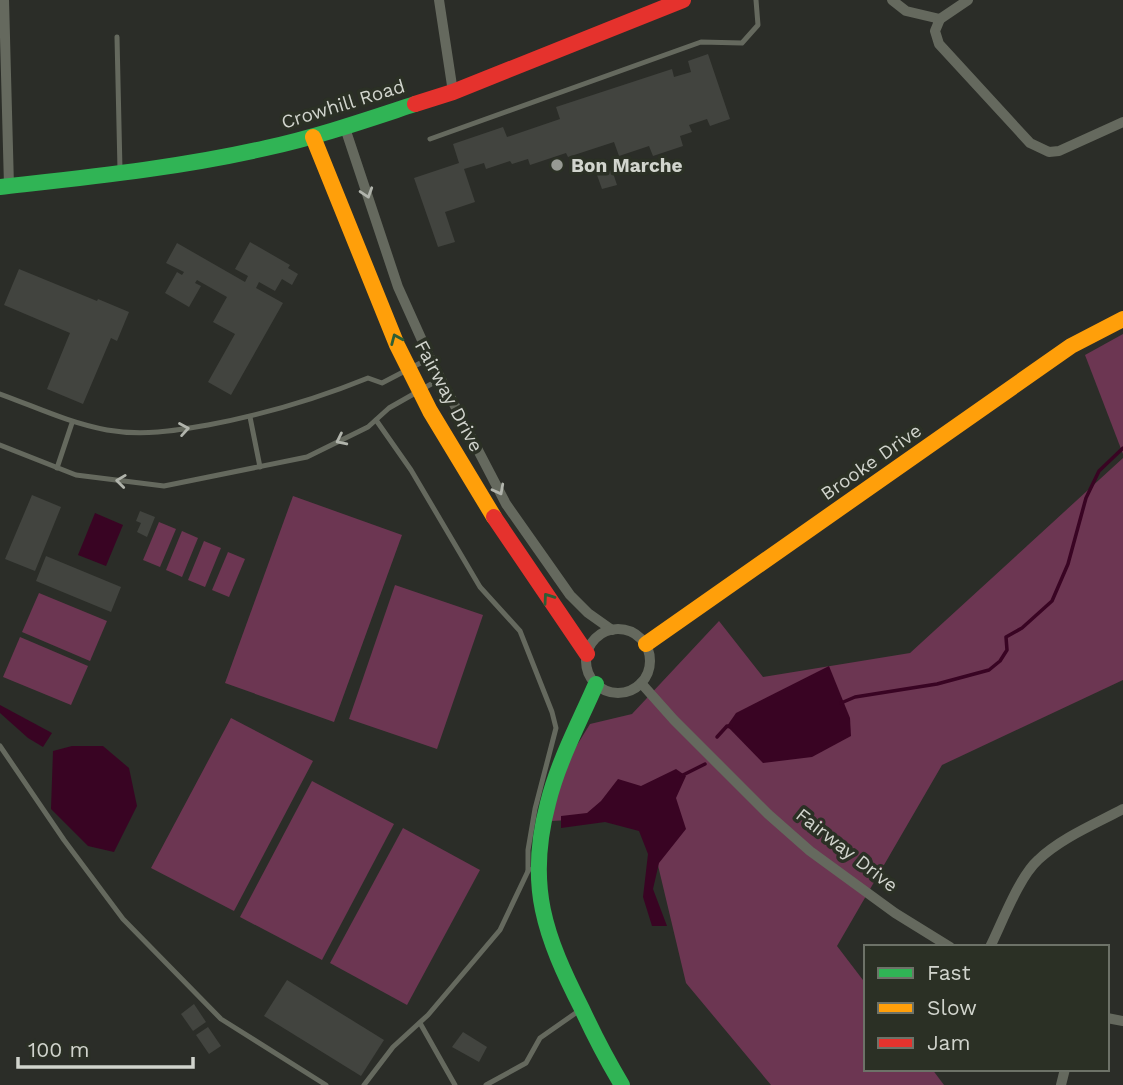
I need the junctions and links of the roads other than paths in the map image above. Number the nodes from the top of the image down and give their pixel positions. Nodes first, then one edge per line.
1 (4, 0) edge
2 (439, 0) edge
3 (683, 0) edge
4 (756, 0) edge
5 (892, 0) edge
6 (968, 0) edge
7 (940, 19) junction
8 (117, 37) dead end
9 (453, 92) junction
10 (1123, 122) edge
11 (345, 128) junction
12 (313, 137) junction
13 (430, 139) dead end
14 (120, 173) junction
15 (4, 187) edge
16 (1123, 320) edge
17 (430, 358) junction
18 (409, 370) junction
19 (440, 379) junction
20 (419, 390) junction
21 (0, 394) edge
22 (250, 417) junction
23 (376, 420) junction
24 (72, 423) junction
25 (0, 444) edge
26 (260, 467) junction
27 (57, 468) junction
28 (612, 630) junction
29 (646, 644) junction
30 (587, 654) junction
31 (641, 683) junction
32 (596, 684) junction
33 (0, 746) edge
34 (1123, 809) edge
35 (539, 847) junction
36 (528, 871) junction
37 (947, 945) edge
38 (991, 945) edge
39 (582, 1009) junction
40 (420, 1023) junction
41 (326, 1085) edge
42 (364, 1085) edge
43 (455, 1085) edge
44 (486, 1085) edge
45 (622, 1085) edge

1 - 15 street
2 - 9 street
3 - 9 street, Crowhill Road
4 - 13 lane
5 - 7 street
6 - 7 street
7 - 10 street
8 - 14 lane
9 - 11 street, Crowhill Road
11 - 12 street, Crowhill Road
11 -> 17 street, Fairway Drive
12 - 14 street, Crowhill Road
18 -> 12 street, Fairway Drive
14 - 15 street, Crowhill Road
16 - 29 street, Brooke Drive
17 - 18 lane
17 - 19 street, Fairway Drive
18 - 20 street, Fairway Drive
18 - 22 lane
19 - 20 lane
19 -> 28 street, Fairway Drive
20 - 23 lane
30 -> 20 street, Fairway Drive
21 - 24 lane
24 -> 22 lane
22 - 26 lane
23 -> 26 lane
23 - 36 lane
24 - 27 lane
25 - 27 lane
26 -> 27 lane
28 - 29 street
28 - 30 street
29 - 31 street
30 - 32 street
31 - 32 street
31 - 37 street, Fairway Drive
32 - 35 street
33 - 41 lane
34 - 38 street
35 - 36 lane
35 - 39 street
36 - 40 lane
39 - 44 lane
39 - 45 street
40 - 42 lane
40 - 43 lane

